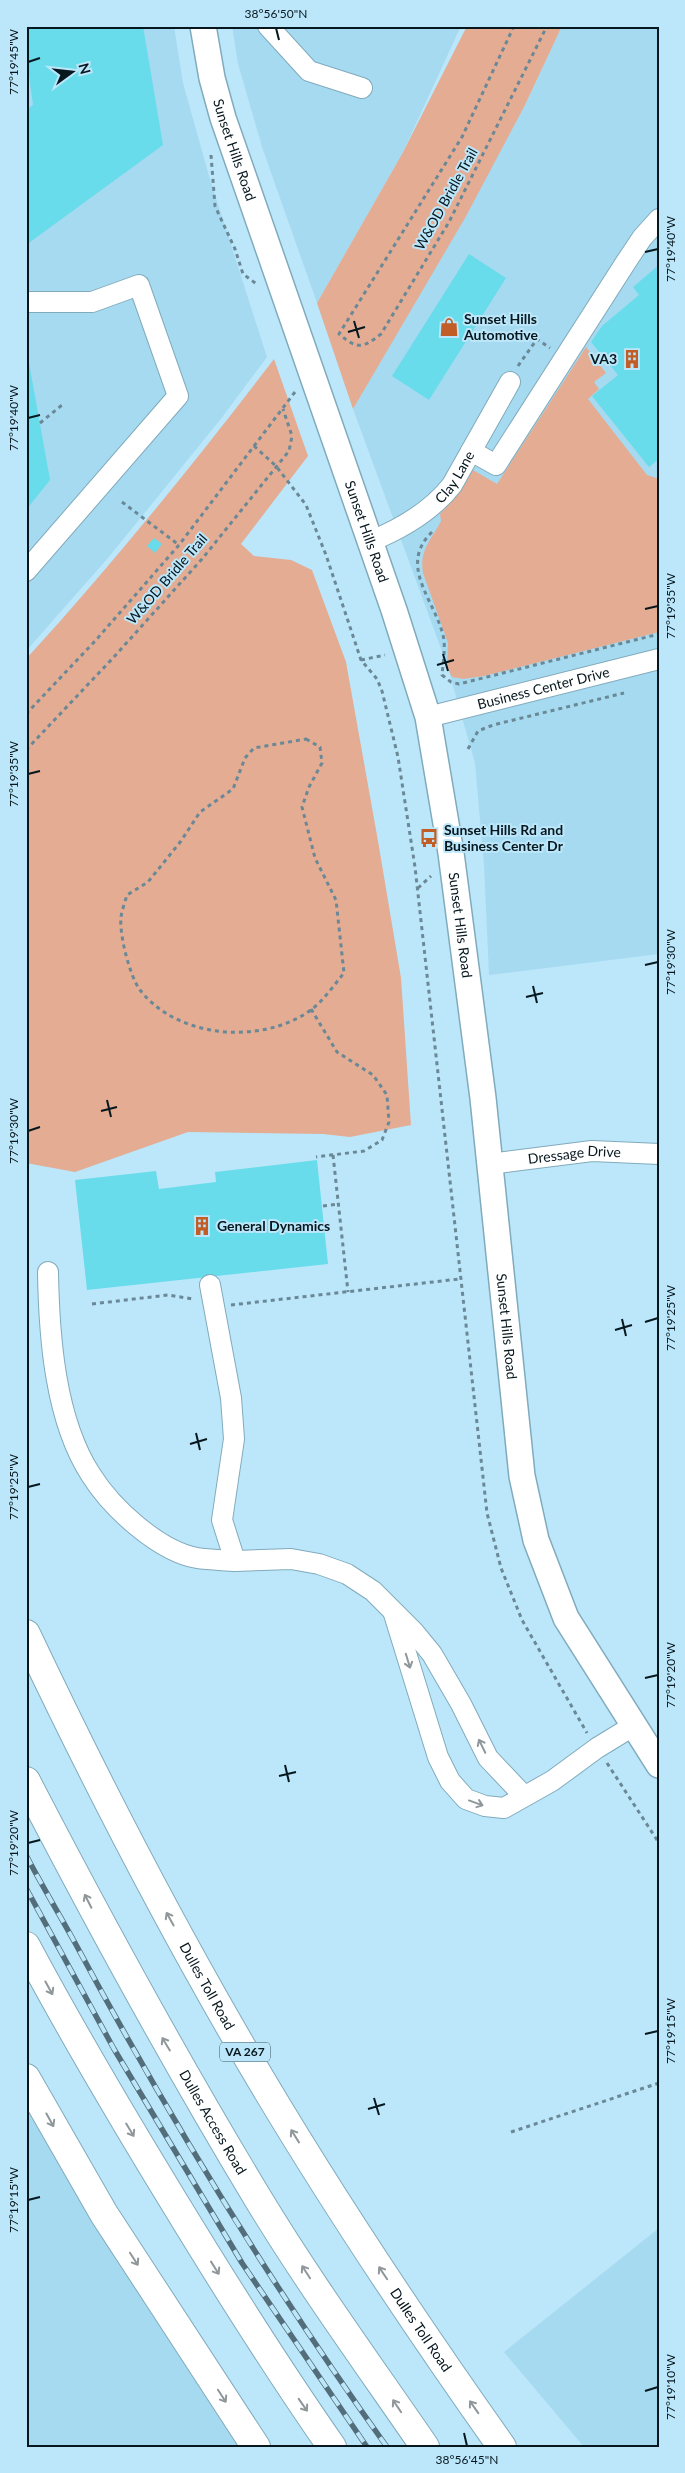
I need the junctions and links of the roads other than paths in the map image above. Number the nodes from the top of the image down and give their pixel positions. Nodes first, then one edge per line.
1 (203, 26) edge
2 (268, 26) edge
3 (362, 88) dead end
4 (659, 219) edge
5 (26, 302) edge
6 (514, 375) road end
7 (471, 451) junction
8 (370, 542) junction
9 (26, 571) edge
10 (659, 659) edge
11 (428, 717) junction
12 (659, 1154) edge
13 (490, 1164) junction
14 (48, 1272) dead end
15 (212, 1294) road end
16 (235, 1561) junction
17 (394, 1614) junction
18 (26, 1634) edge
19 (633, 1726) junction
20 (659, 1765) edge
21 (26, 1781) edge
22 (524, 1796) junction
23 (26, 1946) edge
24 (26, 2078) edge
25 (256, 2447) edge
26 (332, 2447) edge
27 (425, 2447) edge
28 (502, 2447) edge

1 - 8 main road, Sunset Hills Road
2 - 3 street
4 - 7 street
5 - 9 street
6 - 7 street, Clay Lane
7 - 8 street, Clay Lane
8 - 11 main road, Sunset Hills Road
10 - 11 street, Business Center Drive
11 - 13 main road, Sunset Hills Road
12 - 13 street, Dressage Drive
13 - 19 main road, Sunset Hills Road
14 - 16 street
15 - 16 street
16 - 17 street
22 -> 17 street
17 -> 22 street
28 -> 18 highway, Dulles Toll Road / VA 267
19 - 20 main road, Sunset Hills Road
19 - 22 street
27 -> 21 highway, Dulles Access Road
23 -> 26 highway
24 -> 25 highway

